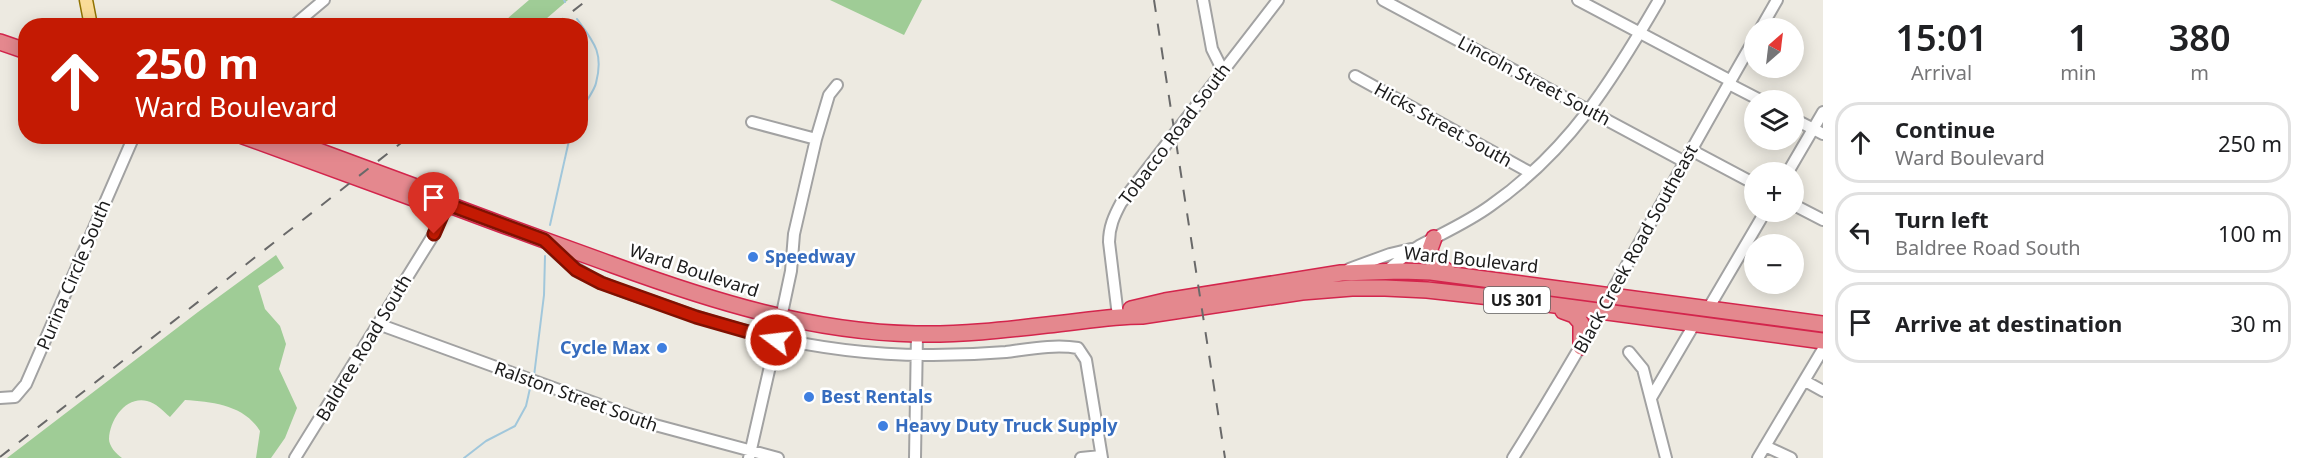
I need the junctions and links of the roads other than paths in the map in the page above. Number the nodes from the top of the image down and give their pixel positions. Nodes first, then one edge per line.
1 (87, 0) edge
2 (324, 0) edge
3 (1203, 0) edge
4 (1278, 0) edge
5 (1578, 0) edge
6 (1659, 0) edge
7 (1777, 0) edge
8 (1388, 1) edge
9 (90, 18) edge
10 (303, 18) edge
11 (1767, 18) edge
12 (1640, 32) junction
13 (0, 42) edge
14 (18, 48) edge
15 (1744, 57) edge
16 (1223, 71) junction
17 (1355, 76) dead end
18 (1730, 82) junction
19 (837, 85) dead end
20 (1744, 90) edge
21 (1589, 112) junction
22 (1823, 112) edge
23 (752, 122) dead end
24 (1804, 124) edge
25 (1818, 132) edge
26 (816, 139) junction
27 (131, 144) edge
28 (265, 144) edge
29 (300, 144) edge
30 (1691, 150) junction
31 (1685, 162) junction
32 (1796, 162) edge
33 (1531, 173) junction
34 (1744, 178) edge
35 (447, 204) junction
36 (1804, 210) edge
37 (1823, 220) edge
38 (1759, 222) edge
39 (1434, 238) junction
40 (544, 240) junction
41 (1417, 247) junction
42 (1386, 271) junction
43 (1341, 273) junction
44 (1452, 275) junction
45 (1360, 288) junction
46 (1447, 292) junction
47 (1544, 304) junction
48 (1606, 304) junction
49 (1708, 309) junction
50 (1118, 316) junction
51 (1766, 317) junction
52 (781, 318) junction
53 (1695, 323) junction
54 (378, 324) junction
55 (1823, 324) edge
56 (1009, 330) junction
57 (917, 334) junction
58 (776, 340) junction
59 (1823, 341) edge
60 (1581, 347) junction
61 (1823, 349) edge
62 (1011, 351) junction
63 (1629, 352) dead end
64 (917, 355) junction
65 (1805, 381) junction
66 (1823, 391) edge
67 (0, 398) edge
68 (1651, 398) junction
69 (1765, 446) junction
70 (750, 454) edge
71 (1101, 457) edge
72 (295, 458) edge
73 (778, 458) edge
74 (915, 458) edge
75 (1081, 458) edge
76 (1513, 458) edge
77 (1666, 458) edge
78 (1758, 458) edge
79 (1791, 458) edge

1 - 9 main road
2 - 10 street
3 - 16 street
4 - 16 street, Tobacco Road South
5 - 12 street
6 - 12 street
7 - 11 street
8 - 21 street, Lincoln Street South
12 - 18 street
12 - 21 street
13 - 14 highway
15 - 18 street, Black Creek Road Southeast
16 - 50 street, Tobacco Road South
17 - 33 street, Hicks Street South
18 - 20 street
18 - 30 street, Black Creek Road Southeast
19 - 26 street
21 - 31 street, Lincoln Street South
21 - 33 street
22 - 25 street
23 - 26 street
24 - 25 street
25 - 32 street
26 - 52 street
27 - 67 street, Purina Circle South
28 - 35 highway, Ward Boulevard
29 - 35 highway, Ward Boulevard
30 - 31 street, Black Creek Road Southeast
30 - 34 street
31 - 48 street, Black Creek Road Southeast
33 - 39 street
35 - 40 highway, Ward Boulevard
35 - 54 street, Baldree Road South
36 - 37 street
38 - 49 street
39 - 41 street
39 - 44 highway
40 - 52 highway, Ward Boulevard
40 - 58 street
41 - 42 street
41 - 43 street
42 - 43 highway, Ward Boulevard / US 301
42 - 44 highway, Ward Boulevard / US 301
42 - 45 highway
43 - 50 highway, Ward Boulevard / US 301
44 - 48 highway, Ward Boulevard / US 301
45 - 46 highway, Ward Boulevard / US 301
45 - 50 highway, Ward Boulevard / US 301
46 - 47 highway, Ward Boulevard / US 301
46 - 48 highway
47 - 48 highway, Ward Boulevard / US 301
47 - 60 highway
48 - 49 highway, Ward Boulevard / US 301
48 - 51 highway
48 - 53 highway, Ward Boulevard / US 301
48 - 60 street, Black Creek Road Southeast
49 - 51 highway, Ward Boulevard / US 301
50 - 56 highway, Ward Boulevard
51 - 55 highway, Ward Boulevard / US 301
52 - 57 highway, Ward Boulevard
52 - 58 street
53 - 59 highway, Ward Boulevard / US 301
53 - 68 street
54 - 70 street, Ralston Street South
54 - 72 street, Baldree Road South
56 - 57 highway, Ward Boulevard
56 - 62 street
57 - 64 street
58 - 64 street
58 - 70 street
60 - 76 street, Black Creek Road Southeast
61 - 65 street
62 - 64 street
62 - 71 street
63 - 68 street
64 - 74 street
65 - 66 street
65 - 69 street
68 - 77 street
69 - 78 street
69 - 79 street
70 - 73 street, Ralston Street South
71 - 75 street

